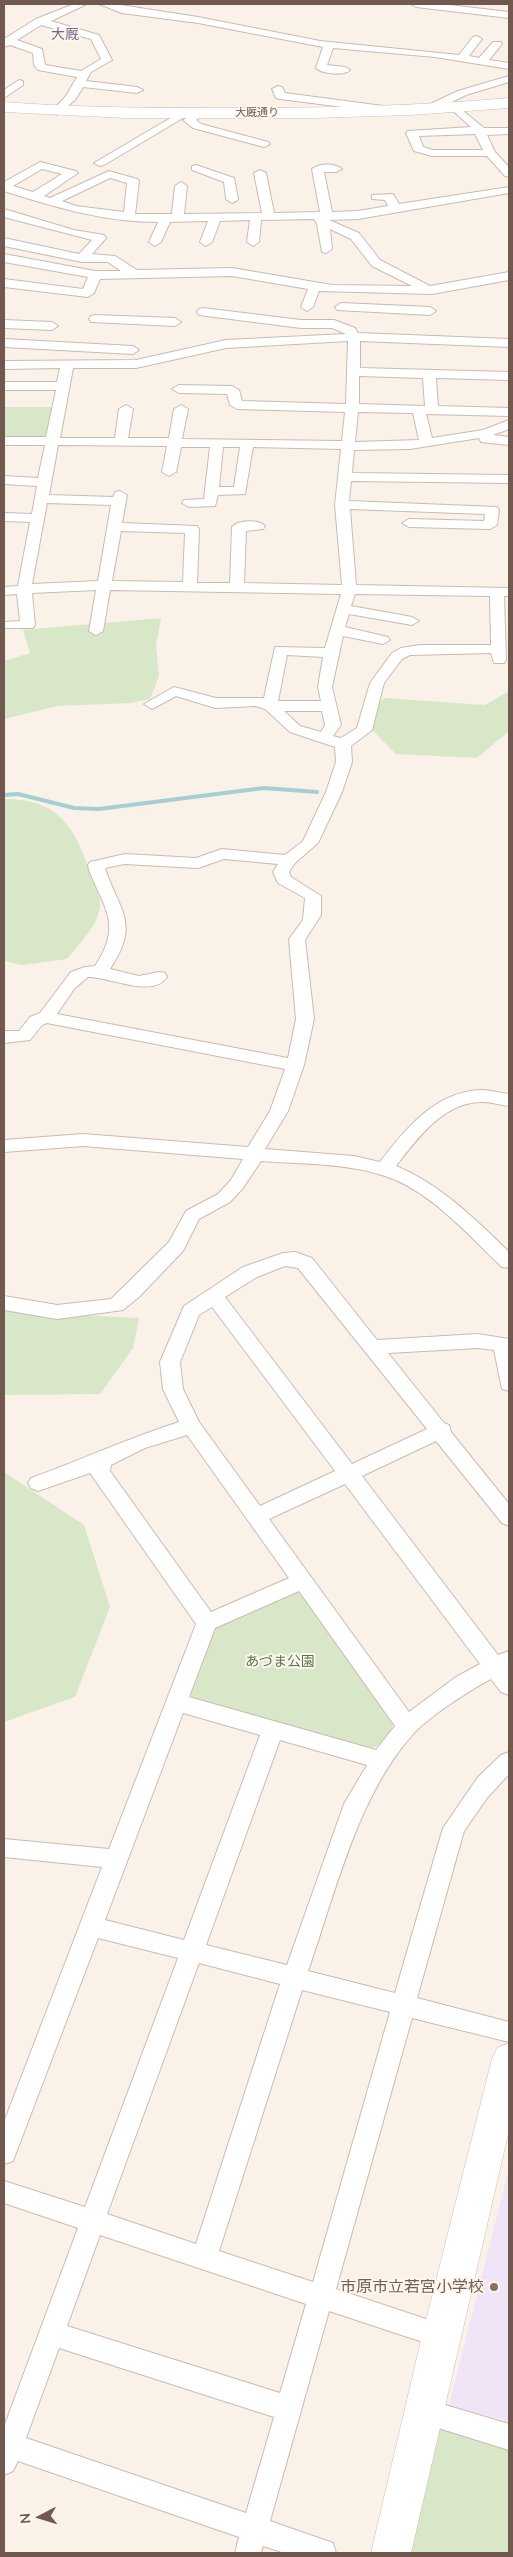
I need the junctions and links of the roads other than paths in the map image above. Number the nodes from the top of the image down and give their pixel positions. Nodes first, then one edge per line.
1 (82, 4) edge
2 (104, 4) edge
3 (416, 4) edge
4 (465, 6) edge
5 (509, 15) edge
6 (40, 21) junction
7 (477, 39) dead end
8 (6, 43) edge
9 (497, 44) dead end
10 (330, 45) junction
11 (462, 58) junction
12 (482, 61) junction
13 (509, 66) edge
14 (345, 70) dead end
15 (82, 79) junction
16 (509, 79) edge
17 (19, 83) dead end
18 (278, 89) dead end
19 (137, 90) dead end
20 (4, 96) edge
21 (509, 103) edge
22 (4, 107) edge
23 (457, 109) junction
24 (432, 110) junction
25 (394, 111) junction
26 (57, 112) junction
27 (192, 113) junction
28 (480, 131) junction
29 (509, 131) edge
30 (264, 144) dead end
31 (509, 157) edge
32 (495, 159) junction
33 (100, 163) dead end
34 (424, 163) dead end
35 (196, 168) dead end
36 (336, 169) dead end
37 (509, 174) edge
38 (239, 180) junction
39 (181, 186) dead end
40 (4, 187) edge
41 (509, 190) edge
42 (34, 196) junction
43 (376, 197) dead end
44 (232, 199) dead end
45 (51, 202) junction
46 (395, 209) junction
47 (4, 214) edge
48 (128, 216) junction
49 (262, 216) junction
50 (215, 217) junction
51 (165, 218) junction
52 (178, 218) junction
53 (321, 218) junction
54 (4, 242) edge
55 (155, 242) dead end
56 (206, 242) dead end
57 (253, 242) dead end
58 (326, 250) dead end
59 (4, 258) edge
60 (82, 258) junction
61 (134, 274) junction
62 (95, 275) junction
63 (509, 276) edge
64 (4, 283) edge
65 (315, 286) junction
66 (432, 290) junction
67 (307, 307) dead end
68 (340, 307) dead end
69 (203, 312) dead end
70 (95, 320) dead end
71 (140, 322) junction
72 (175, 322) dead end
73 (4, 324) edge
74 (428, 324) junction
75 (52, 326) dead end
76 (354, 337) junction
77 (4, 343) edge
78 (509, 343) edge
79 (133, 350) junction
80 (143, 362) junction
81 (4, 365) edge
82 (67, 365) junction
83 (354, 372) junction
84 (429, 374) junction
85 (509, 376) edge
86 (4, 386) edge
87 (63, 386) junction
88 (179, 389) dead end
89 (352, 408) junction
90 (126, 409) dead end
91 (181, 409) dead end
92 (418, 409) junction
93 (432, 410) junction
94 (509, 412) edge
95 (509, 424) edge
96 (486, 433) junction
97 (4, 441) edge
98 (509, 441) edge
99 (54, 442) junction
100 (121, 442) junction
101 (176, 443) junction
102 (217, 443) junction
103 (427, 443) junction
104 (247, 445) junction
105 (347, 446) junction
106 (169, 472) dead end
107 (344, 476) junction
108 (509, 479) edge
109 (4, 480) edge
110 (46, 483) junction
111 (211, 491) junction
112 (42, 499) junction
113 (189, 503) dead end
114 (342, 505) junction
115 (409, 507) junction
116 (4, 517) edge
117 (39, 518) junction
118 (258, 526) dead end
119 (114, 528) junction
120 (106, 586) junction
121 (190, 587) junction
122 (237, 588) junction
123 (24, 589) junction
124 (349, 589) junction
125 (4, 591) edge
126 (503, 592) edge
127 (344, 608) junction
128 (412, 621) dead end
129 (8, 626) dead end
130 (337, 630) junction
131 (96, 631) dead end
132 (383, 640) dead end
133 (502, 650) edge
134 (331, 653) junction
135 (152, 704) dead end
136 (270, 706) junction
137 (329, 706) junction
138 (324, 738) junction
139 (343, 744) junction
140 (289, 860) junction
141 (99, 973) junction
142 (160, 977) dead end
143 (46, 1018) junction
144 (4, 1037) edge
145 (295, 1065) junction
146 (509, 1100) edge
147 (4, 1146) edge
148 (253, 1154) junction
149 (384, 1170) junction
150 (509, 1262) edge
151 (214, 1296) junction
152 (4, 1303) edge
153 (506, 1344) edge
154 (373, 1347) junction
155 (509, 1384) edge
156 (191, 1426) junction
157 (442, 1430) junction
158 (101, 1461) junction
159 (350, 1473) junction
160 (38, 1483) dead end
161 (258, 1516) junction
162 (509, 1518) edge
163 (302, 1581) junction
164 (206, 1623) junction
165 (502, 1663) edge
166 (509, 1686) edge
167 (176, 1702) junction
168 (407, 1726) junction
169 (273, 1730) junction
170 (381, 1760) junction
171 (509, 1761) edge
172 (4, 1848) edge
173 (116, 1859) junction
174 (91, 1926) junction
175 (191, 1952) junction
176 (294, 1978) junction
177 (405, 2005) junction
178 (509, 2032) edge
179 (509, 2059) edge
180 (4, 2153) edge
181 (4, 2192) edge
182 (92, 2221) junction
183 (204, 2259) junction
184 (321, 2297) junction
185 (51, 2333) junction
186 (441, 2336) junction
187 (289, 2409) junction
188 (425, 2412) junction
189 (509, 2437) edge
190 (6, 2450) edge
191 (251, 2541) edge
192 (323, 2553) edge
193 (391, 2553) edge

1 - 6 street
2 - 10 street
3 - 4 street
4 - 5 street
6 - 8 street
6 - 15 street
7 - 11 street
8 - 15 street
9 - 12 street
10 - 11 street
10 - 14 street
11 - 12 street
12 - 13 street
15 - 19 street
15 - 26 street
16 - 24 street
17 - 20 street
18 - 25 street
21 - 23 street, 大厩通り
22 - 26 street, 大厩通り
23 - 24 street, 大厩通り
23 - 28 street
24 - 25 street, 大厩通り
25 - 27 street, 大厩通り
26 - 27 street, 大厩通り
27 - 30 street
27 - 33 street
28 - 29 street
28 - 32 street
28 - 32 street
31 - 32 street
32 - 34 street
32 - 37 street
35 - 38 street
36 - 53 street
38 - 44 street
38 - 49 street
39 - 52 street
40 - 42 street
40 - 42 street
41 - 46 street
42 - 45 street
43 - 46 street
45 - 48 street
45 - 48 street
46 - 53 street
47 - 60 street
48 - 51 street
49 - 50 street
49 - 53 street
49 - 57 street
50 - 52 street
50 - 56 street
51 - 52 street
51 - 55 street
53 - 58 street
53 - 66 street
54 - 60 street
59 - 62 street
60 - 61 street
61 - 62 street
61 - 65 street
62 - 64 street
63 - 66 street
65 - 66 street
65 - 67 street
66 - 74 street
68 - 74 street
69 - 76 street
70 - 71 street
71 - 72 street
71 - 79 street
73 - 75 street
74 - 76 street
74 - 78 street
76 - 80 street
76 - 83 street
77 - 79 street
79 - 80 street
80 - 82 street
81 - 82 street
82 - 87 street
83 - 84 street
83 - 89 street
84 - 85 street
84 - 93 street
86 - 87 street
87 - 99 street
88 - 89 street
89 - 92 street
89 - 105 street
90 - 100 street
91 - 101 street
92 - 93 street
92 - 103 street
93 - 94 street
95 - 96 street
96 - 98 street
96 - 103 street
97 - 99 street
99 - 100 street
99 - 110 street
100 - 101 street
101 - 102 street
101 - 106 street
102 - 104 street
102 - 111 street
103 - 105 street
104 - 105 street
104 - 111 street
105 - 107 street
107 - 108 street
107 - 114 street
109 - 110 street
110 - 112 street
111 - 113 street
112 - 117 street
112 - 119 street
114 - 115 street
114 - 124 street
115 - 115 street
116 - 117 street
117 - 123 street
118 - 122 street
119 - 120 street
119 - 121 street
120 - 121 street
120 - 123 street
120 - 131 street
121 - 122 street
122 - 124 street
123 - 125 street
123 - 129 street
124 - 126 street
124 - 127 street
126 - 133 street
127 - 128 street
127 - 130 street
130 - 132 street
130 - 134 street
133 - 139 street
134 - 136 street
134 - 137 street
135 - 136 street
136 - 137 street
136 - 138 street
137 - 138 street
138 - 139 street
139 - 140 street
140 - 141 street
140 - 145 street
141 - 142 street
141 - 143 street
143 - 144 street
143 - 145 street
145 - 148 street
146 - 149 street
147 - 148 street
148 - 149 street
148 - 152 street
149 - 150 street
151 - 154 street
151 - 156 street
151 - 159 street
153 - 154 street
153 - 155 street
154 - 157 street
156 - 158 street
156 - 161 street
157 - 159 street
157 - 162 street
158 - 160 street
158 - 164 street
159 - 161 street
159 - 165 street
161 - 163 street
163 - 164 street
163 - 168 street
164 - 167 street
165 - 166 street
165 - 168 street
167 - 169 street
167 - 173 street
168 - 170 street
169 - 170 street
169 - 175 street
170 - 176 street
171 - 177 street
172 - 173 street
173 - 174 street
174 - 175 street
174 - 180 street
175 - 176 street
175 - 182 street
176 - 177 street
176 - 183 street
177 - 178 street
177 - 184 street
179 - 186 street
181 - 182 street
182 - 183 street
182 - 185 street
183 - 184 street
184 - 186 street
184 - 187 street
185 - 187 street
185 - 190 street
186 - 188 street
187 - 191 street
188 - 189 street
188 - 193 street
190 - 191 street
191 - 192 street

